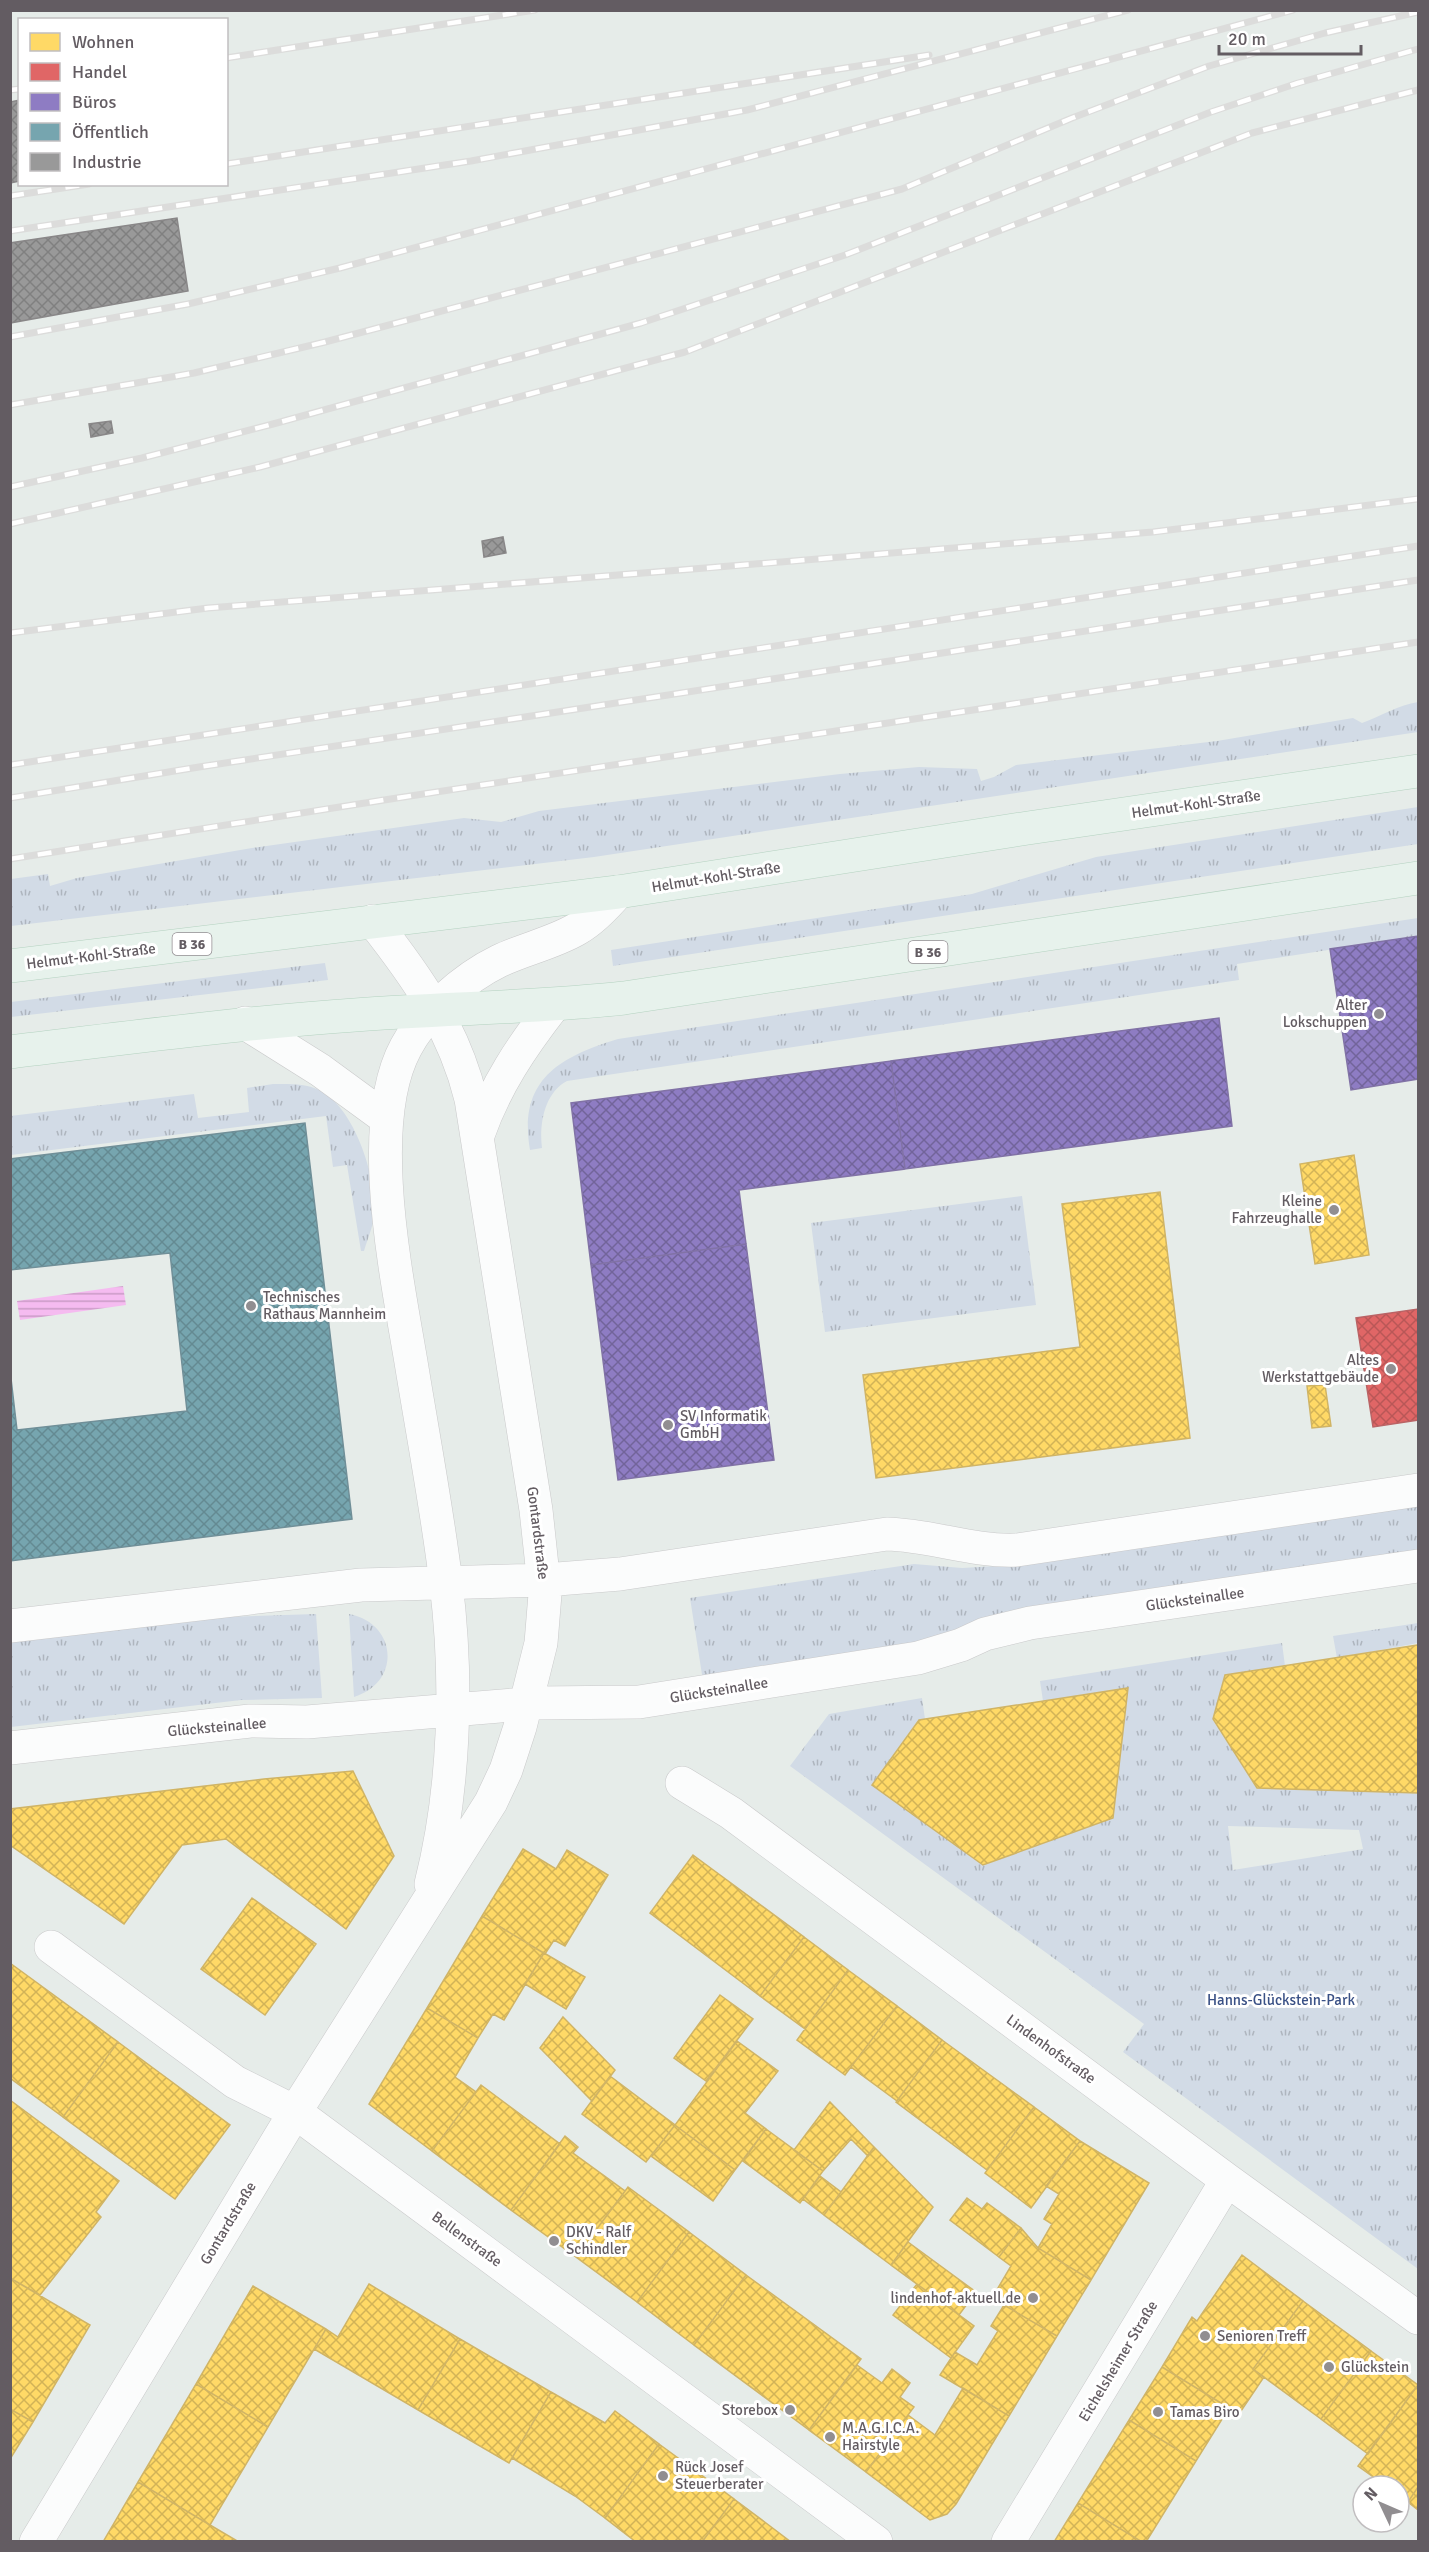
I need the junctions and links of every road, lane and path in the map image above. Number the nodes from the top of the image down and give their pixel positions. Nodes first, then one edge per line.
1 (1419, 771) edge
2 (1419, 878) edge
3 (618, 892) junction
4 (373, 921) junction
5 (10, 966) edge
6 (554, 1005) junction
7 (435, 1009) junction
8 (245, 1023) junction
9 (10, 1052) edge
10 (387, 1119) junction
11 (478, 1135) junction
12 (1419, 1490) edge
13 (1419, 1566) edge
14 (545, 1580) junction
15 (446, 1582) junction
16 (10, 1626) edge
17 (526, 1703) junction
18 (451, 1710) junction
19 (10, 1748) edge
20 (682, 1783) dead end
21 (424, 1908) junction
22 (51, 1947) dead end
23 (294, 2112) junction
24 (1227, 2180) junction
25 (1419, 2318) edge
26 (36, 2541) edge
27 (876, 2541) edge
28 (1008, 2541) edge

1 - 3 main road, Helmut-Kohl-Straße / B 36
2 - 6 main road, B 36
3 - 4 main road, Helmut-Kohl-Straße / B 36
3 - 7 street, Gontardstraße
4 - 5 main road, Helmut-Kohl-Straße / B 36
4 - 7 street, Gontardstraße
6 - 7 main road, B 36
6 - 11 street
7 - 8 main road, B 36
7 - 10 street, Gontardstraße
7 - 11 street, Gontardstraße
8 - 9 main road, B 36
8 - 10 street
10 - 15 street, Gontardstraße
11 - 14 street, Gontardstraße
12 - 14 street
13 - 17 street, Glücksteinallee
14 - 15 street
14 - 17 street, Gontardstraße
15 - 16 street
15 - 18 street, Gontardstraße
17 - 18 street, Glücksteinallee
17 - 21 street, Gontardstraße
18 - 19 street, Glücksteinallee
18 - 21 street, Gontardstraße
20 - 24 street, Lindenhofstraße
21 - 23 street, Gontardstraße
22 - 23 street, Bellenstraße
23 - 26 street, Gontardstraße
23 - 27 street, Bellenstraße
24 - 25 street, Lindenhofstraße
24 - 28 street, Eichelsheimer Straße

